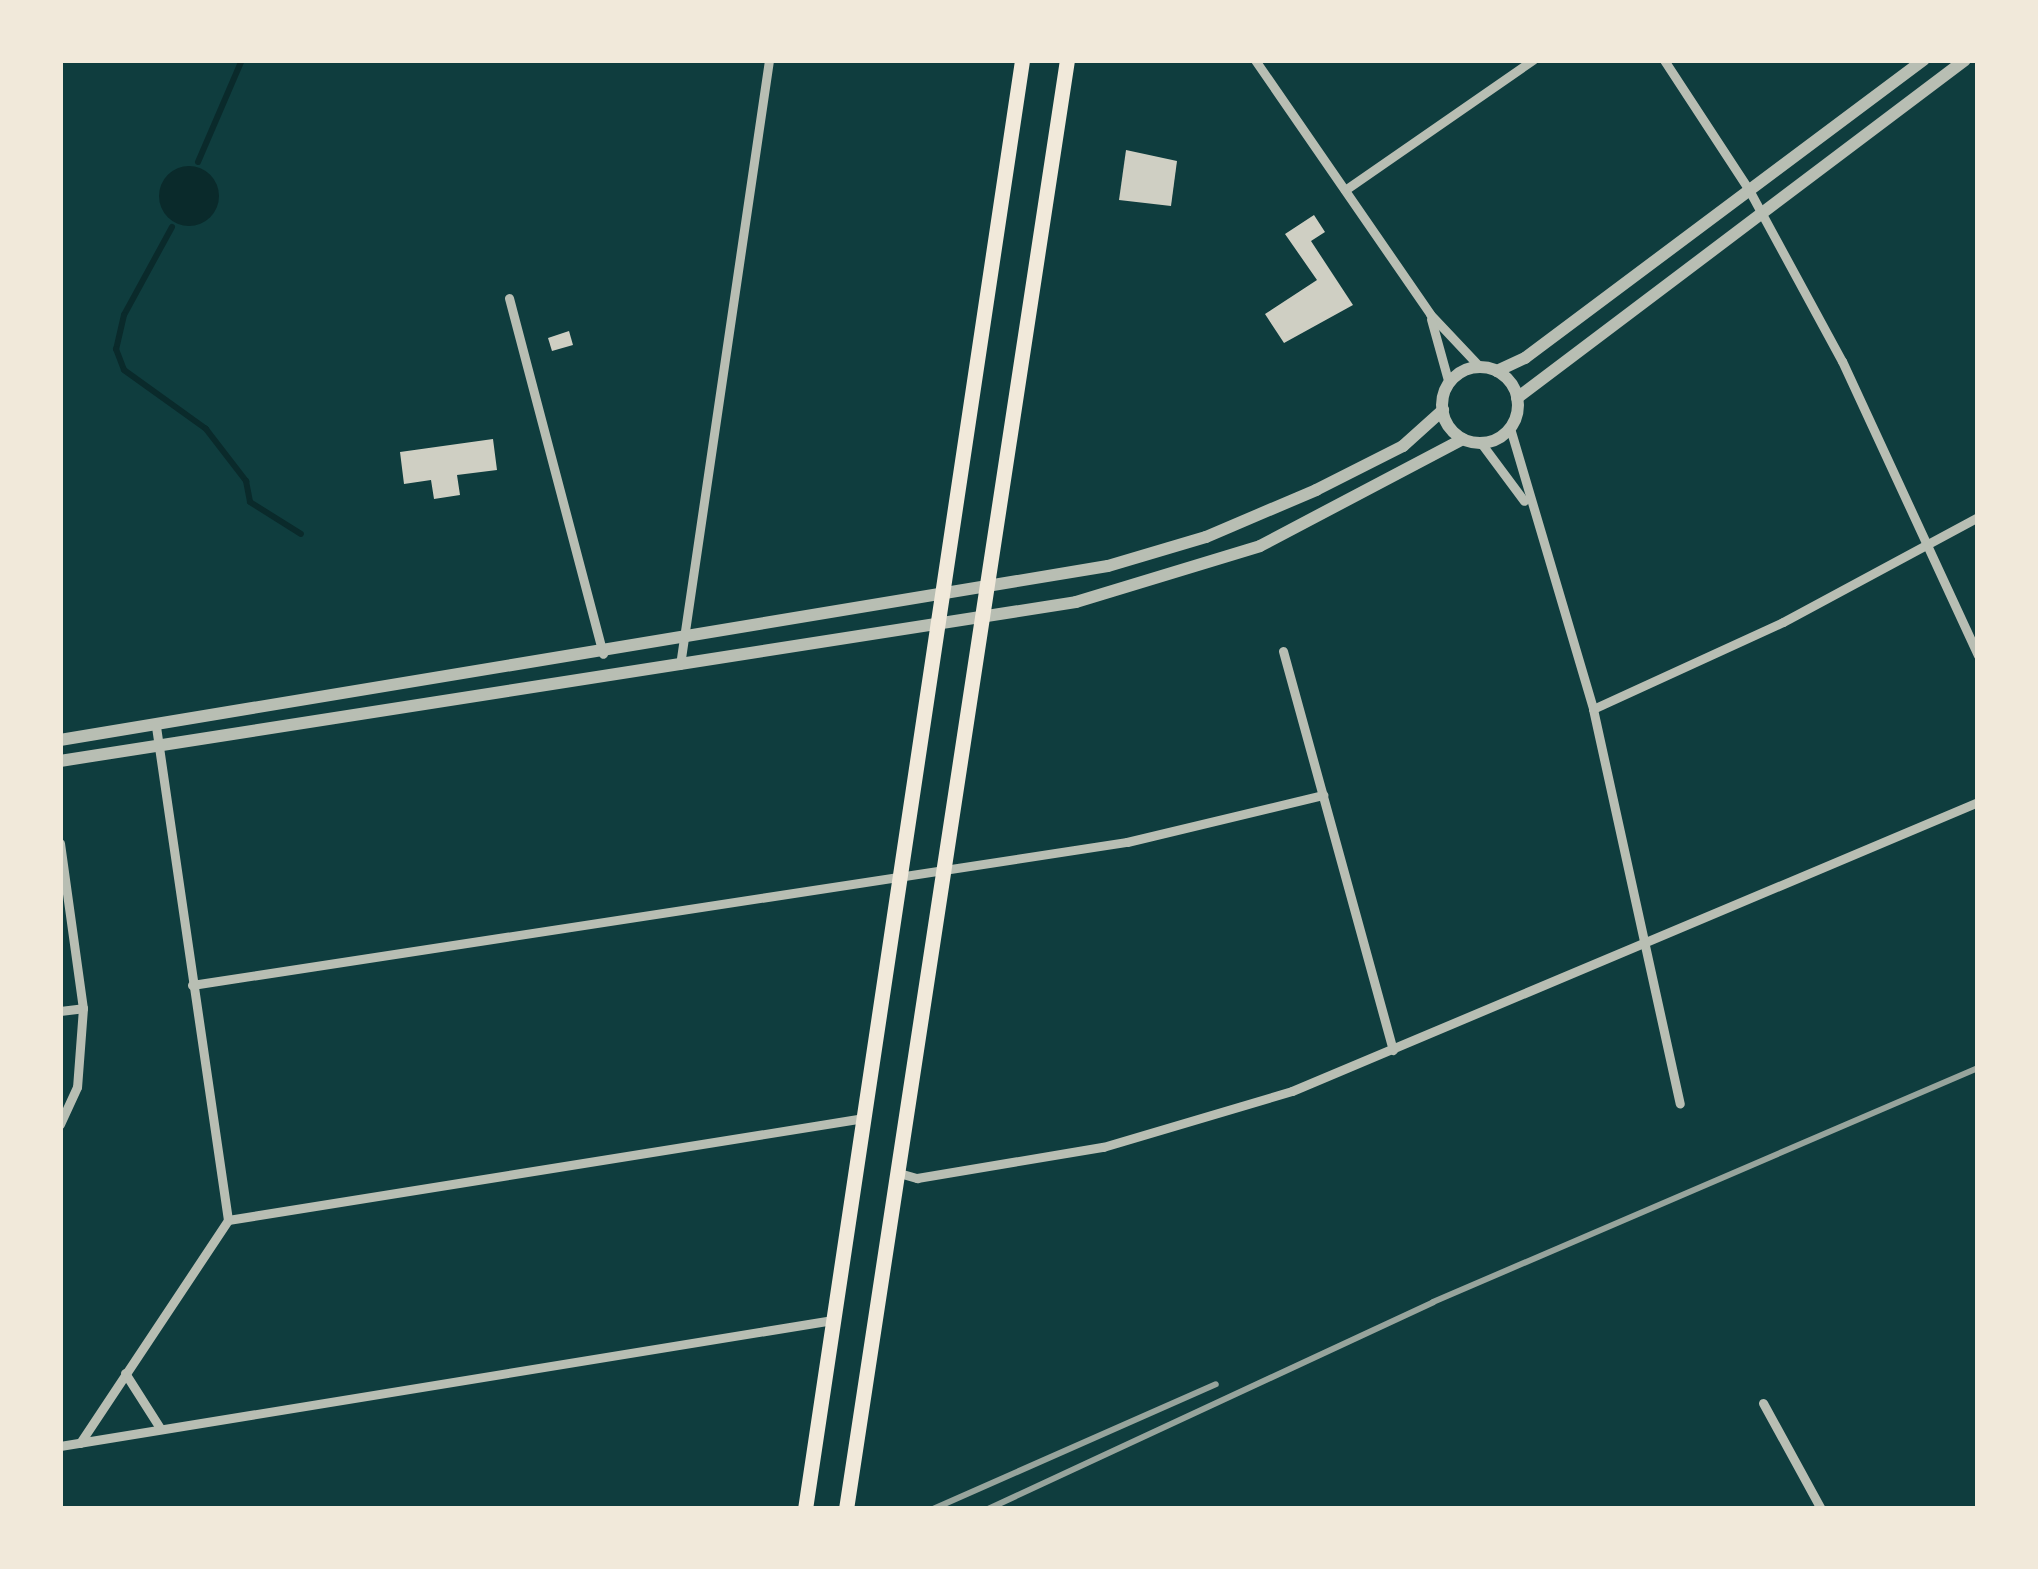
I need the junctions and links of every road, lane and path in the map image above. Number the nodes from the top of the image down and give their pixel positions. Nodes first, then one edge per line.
1 (769, 60) edge
2 (1022, 60) edge
3 (1067, 60) edge
4 (1255, 60) edge
5 (1533, 60) edge
6 (1664, 60) edge
7 (1924, 60) edge
8 (1965, 60) edge
9 (1345, 190) junction
10 (1749, 190) junction
11 (1762, 212) junction
12 (509, 298) dead end
13 (1430, 314) junction
14 (1480, 367) junction
15 (1497, 370) junction
16 (1449, 384) junction
17 (1517, 398) junction
18 (1443, 410) junction
19 (1510, 428) junction
20 (1463, 439) junction
21 (1481, 443) junction
22 (1527, 505) junction
23 (1978, 517) edge
24 (1930, 543) junction
25 (984, 589) junction
26 (944, 596) junction
27 (979, 618) junction
28 (939, 624) junction
29 (685, 639) junction
30 (1283, 651) dead end
31 (603, 654) junction
32 (1978, 655) edge
33 (680, 664) junction
34 (1593, 709) junction
35 (156, 726) junction
36 (60, 740) edge
37 (159, 744) junction
38 (60, 760) edge
39 (1323, 795) junction
40 (1978, 802) edge
41 (60, 843) edge
42 (942, 870) junction
43 (899, 874) junction
44 (1647, 944) junction
45 (192, 985) junction
46 (83, 1008) junction
47 (60, 1011) edge
48 (1393, 1050) junction
49 (1680, 1104) dead end
50 (864, 1118) junction
51 (60, 1124) edge
52 (899, 1173) junction
53 (228, 1220) junction
54 (833, 1320) junction
55 (125, 1373) junction
56 (1763, 1403) dead end
57 (160, 1428) junction
58 (80, 1443) junction
59 (60, 1446) edge
60 (847, 1501) edge
61 (805, 1509) edge
62 (1821, 1509) edge

1 - 29 street
2 - 26 main road
3 - 25 main road
4 - 9 street
5 - 9 street
6 - 10 street
7 - 10 street
8 - 11 street
9 - 13 street
10 - 11 street
10 - 15 street
11 - 17 street
11 - 24 street
12 - 31 street
13 - 14 street
13 - 16 street
14 - 15 street
14 - 16 street
15 - 17 street
16 - 18 street
17 - 19 street
18 - 20 street
18 - 25 street
19 - 21 street
19 - 22 street
20 - 21 street
20 - 27 street
21 - 22 street
22 - 34 street
23 - 24 street
24 - 32 street
24 - 34 street
25 - 26 street
25 - 27 main road
26 - 28 main road
26 - 29 street
27 - 28 street
27 - 42 main road
28 - 33 street
28 - 43 main road
29 - 31 street
29 - 33 street
30 - 39 street
31 - 35 street
33 - 37 street
34 - 44 street
35 - 36 street
35 - 37 street
37 - 38 street
37 - 45 street
39 - 42 street
39 - 48 street
40 - 44 street
41 - 46 street
42 - 43 street
42 - 52 main road
43 - 45 street
43 - 50 main road
44 - 48 street
44 - 49 street
45 - 53 street
46 - 47 street
46 - 51 street
48 - 52 street
50 - 53 street
50 - 54 main road
52 - 60 main road
53 - 55 street
54 - 57 street
54 - 61 main road
55 - 57 street
55 - 58 street
56 - 62 street
57 - 58 street
58 - 59 street

